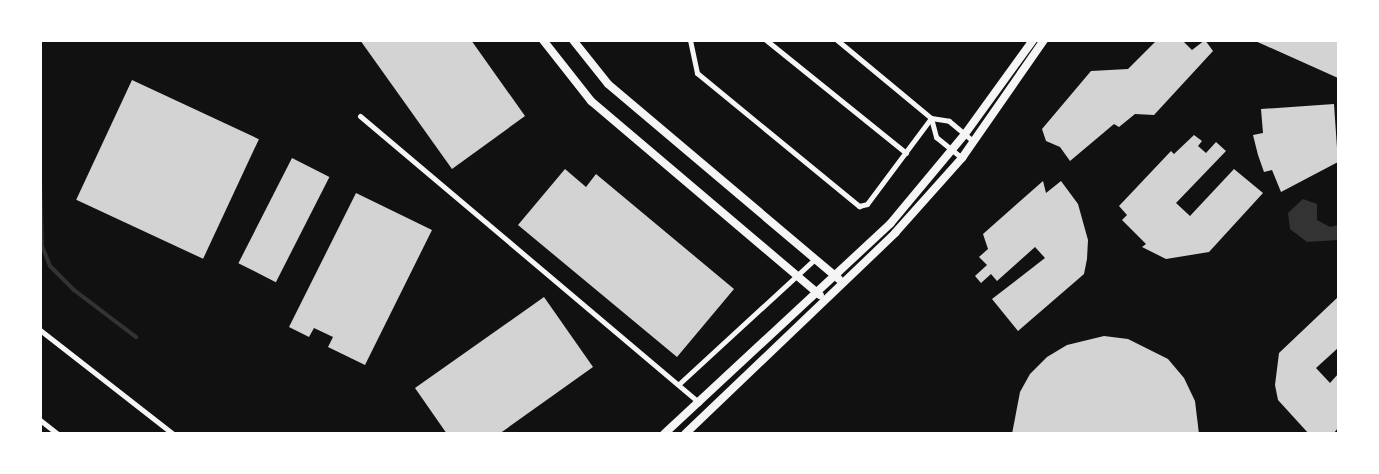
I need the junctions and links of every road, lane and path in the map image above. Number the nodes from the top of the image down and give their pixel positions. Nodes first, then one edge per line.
1 (543, 40) edge
2 (573, 40) edge
3 (690, 40) edge
4 (766, 40) edge
5 (837, 40) edge
6 (1033, 40) edge
7 (1044, 40) edge
8 (360, 116) dead end
9 (931, 118) junction
10 (965, 134) junction
11 (974, 141) junction
12 (951, 150) junction
13 (906, 153) junction
14 (962, 158) junction
15 (815, 259) junction
16 (797, 276) junction
17 (836, 277) junction
18 (843, 283) junction
19 (818, 294) junction
20 (825, 300) junction
21 (40, 330) edge
22 (680, 384) junction
23 (699, 402) junction
24 (40, 420) edge
25 (58, 434) edge
26 (173, 434) edge
27 (664, 434) edge
28 (685, 434) edge

1 - 16 main road
2 - 15 main road
3 - 13 street
4 - 13 street
5 - 9 street
6 - 10 main road
7 - 11 main road
8 - 22 street
9 - 10 street
9 - 12 street
9 - 13 street
10 - 11 street
10 - 12 main road
11 - 14 main road
12 - 14 street
12 - 17 main road
14 - 18 main road
15 - 16 street
15 - 17 main road
16 - 19 main road
16 - 22 street
17 - 18 main road
17 - 19 main road
18 - 20 main road
19 - 20 main road
19 - 23 main road
20 - 28 main road
21 - 26 street
22 - 23 street
23 - 27 main road
24 - 25 street

